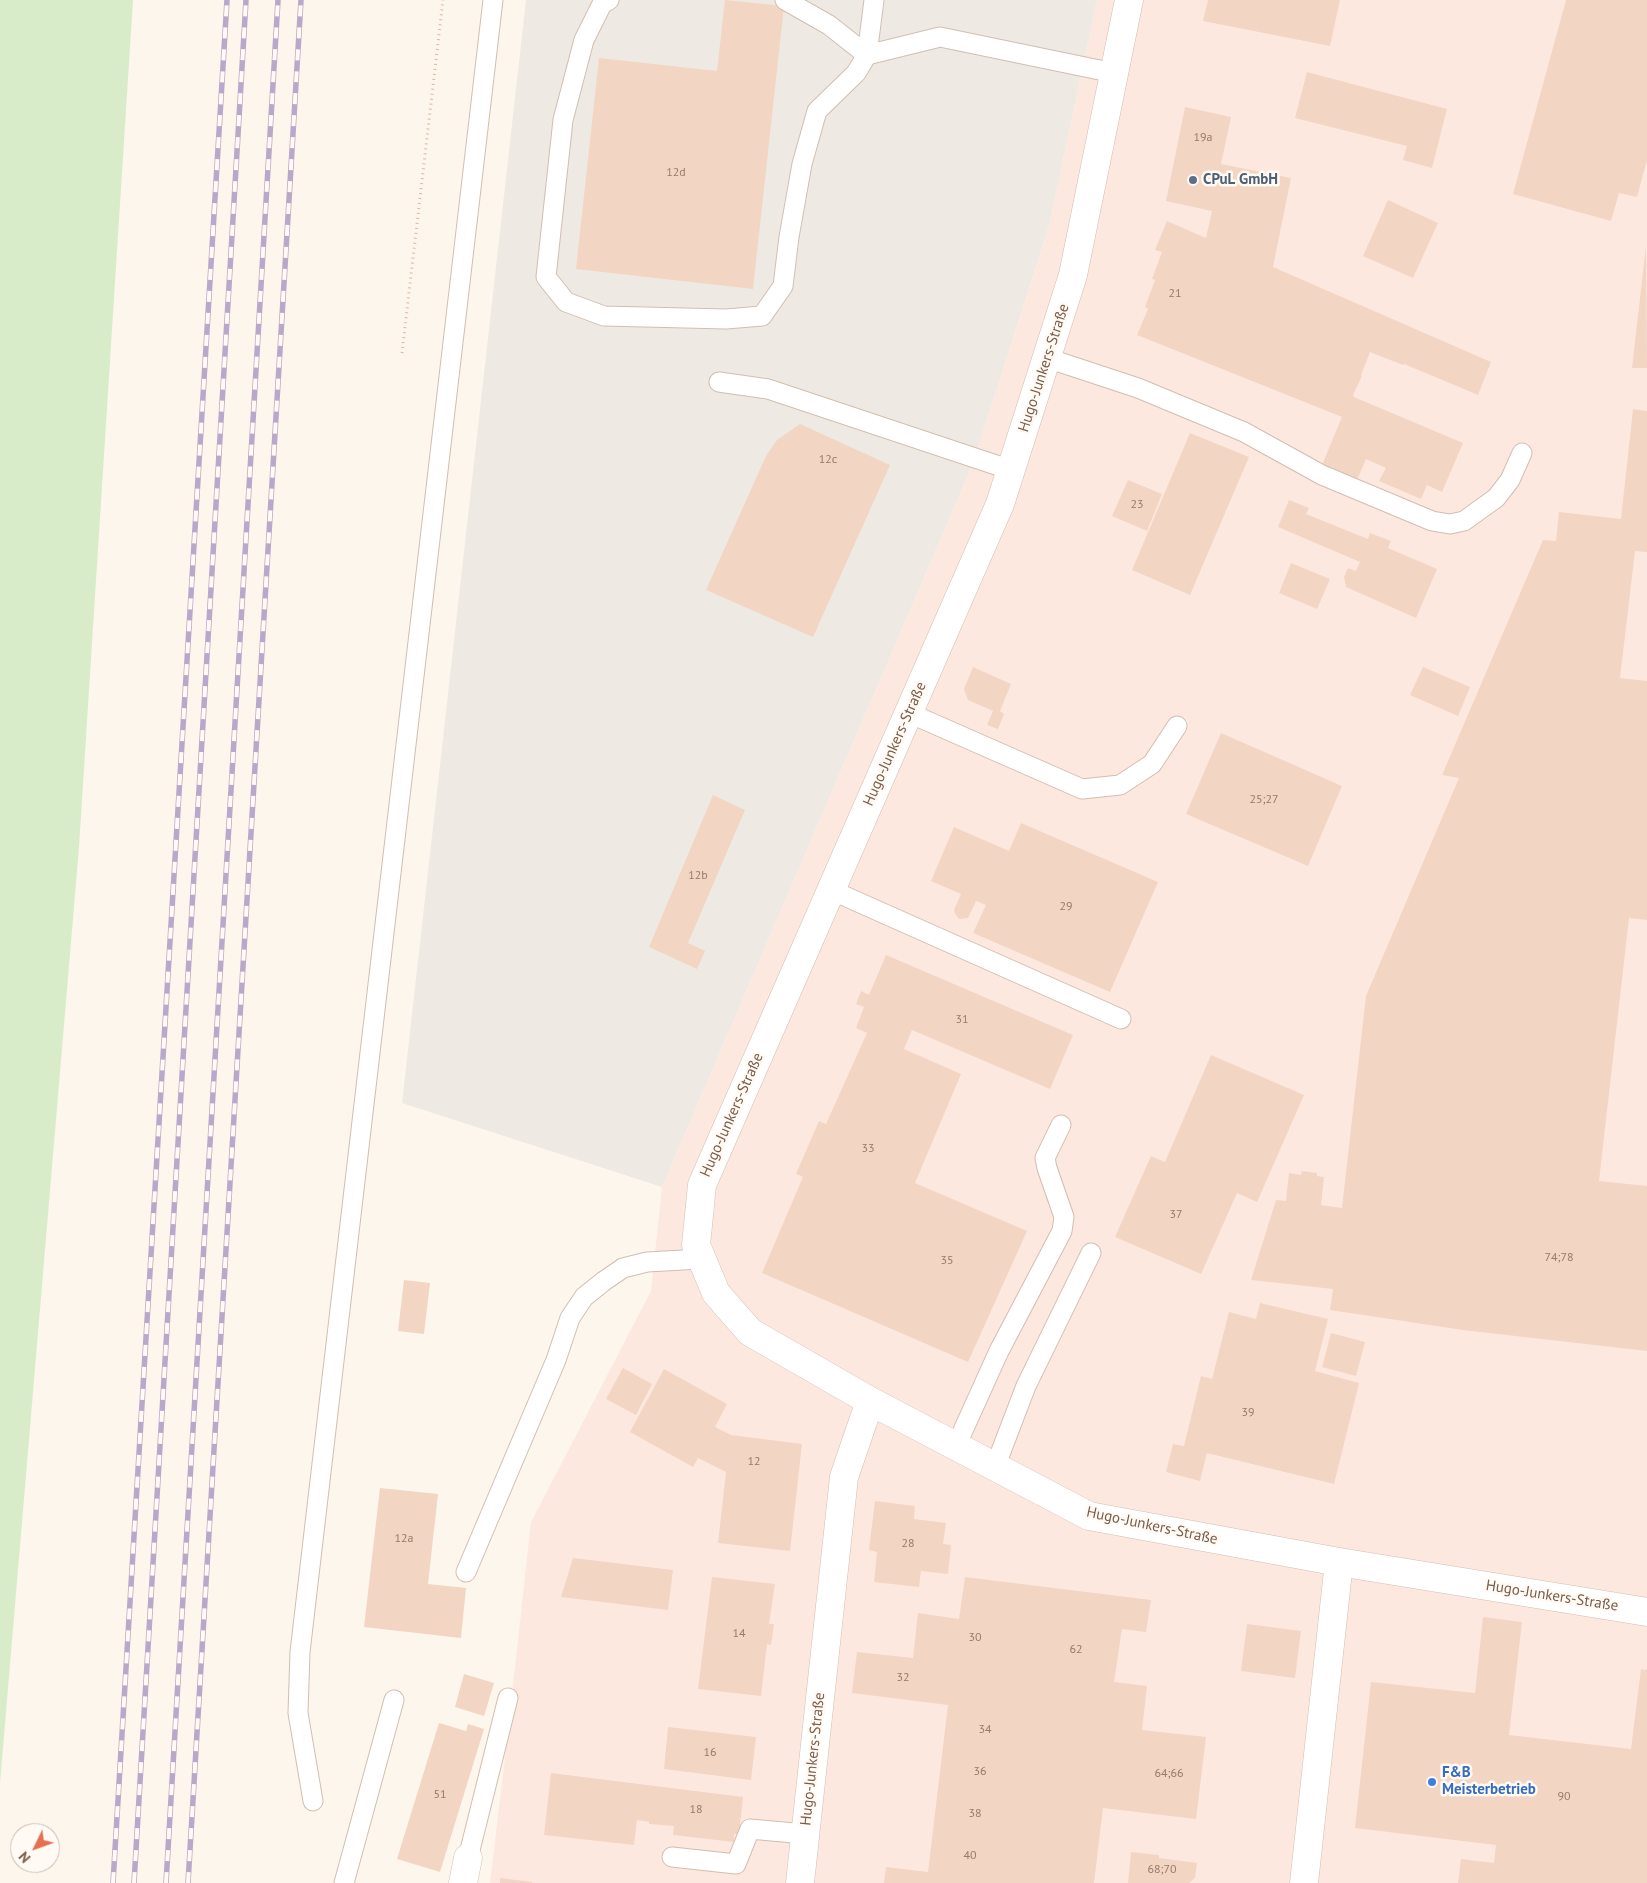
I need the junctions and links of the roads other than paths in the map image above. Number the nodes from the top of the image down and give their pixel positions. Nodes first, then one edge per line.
1 (493, 0) edge
2 (609, 0) edge
3 (786, 0) edge
4 (874, 0) edge
5 (1129, 0) edge
6 (867, 55) junction
7 (1114, 73) junction
8 (1047, 358) junction
9 (719, 382) dead end
10 (1522, 453) dead end
11 (1011, 470) junction
12 (909, 712) junction
13 (1177, 726) dead end
14 (831, 890) junction
15 (1121, 1019) dead end
16 (1061, 1125) dead end
17 (1091, 1253) dead end
18 (701, 1259) junction
19 (870, 1401) junction
20 (956, 1446) junction
21 (995, 1467) junction
22 (1339, 1562) junction
23 (466, 1572) dead end
24 (1647, 1612) edge
25 (508, 1698) dead end
26 (394, 1700) dead end
27 (313, 1801) dead end
28 (805, 1834) junction
29 (672, 1857) dead end
30 (466, 1870) edge
31 (344, 1883) edge
32 (800, 1883) edge
33 (1304, 1883) edge

1 - 27 lane
2 - 6 lane
3 - 6 lane
4 - 6 lane
5 - 7 street, Hugo-Junkers-Straße
6 - 7 lane
7 - 8 street, Hugo-Junkers-Straße
8 - 10 lane
8 - 11 street, Hugo-Junkers-Straße
9 - 11 lane
11 - 12 street, Hugo-Junkers-Straße
12 - 13 lane
12 - 14 street, Hugo-Junkers-Straße
14 - 15 lane
14 - 18 street, Hugo-Junkers-Straße
16 - 20 lane
17 - 21 lane
18 - 19 street, Hugo-Junkers-Straße
18 - 23 lane
19 - 20 street, Hugo-Junkers-Straße
19 - 28 street, Hugo-Junkers-Straße
20 - 21 street, Hugo-Junkers-Straße
21 - 22 street, Hugo-Junkers-Straße
22 - 24 street, Hugo-Junkers-Straße
22 - 33 street
25 - 30 lane
26 - 31 lane
28 - 29 lane
28 - 32 street, Hugo-Junkers-Straße

